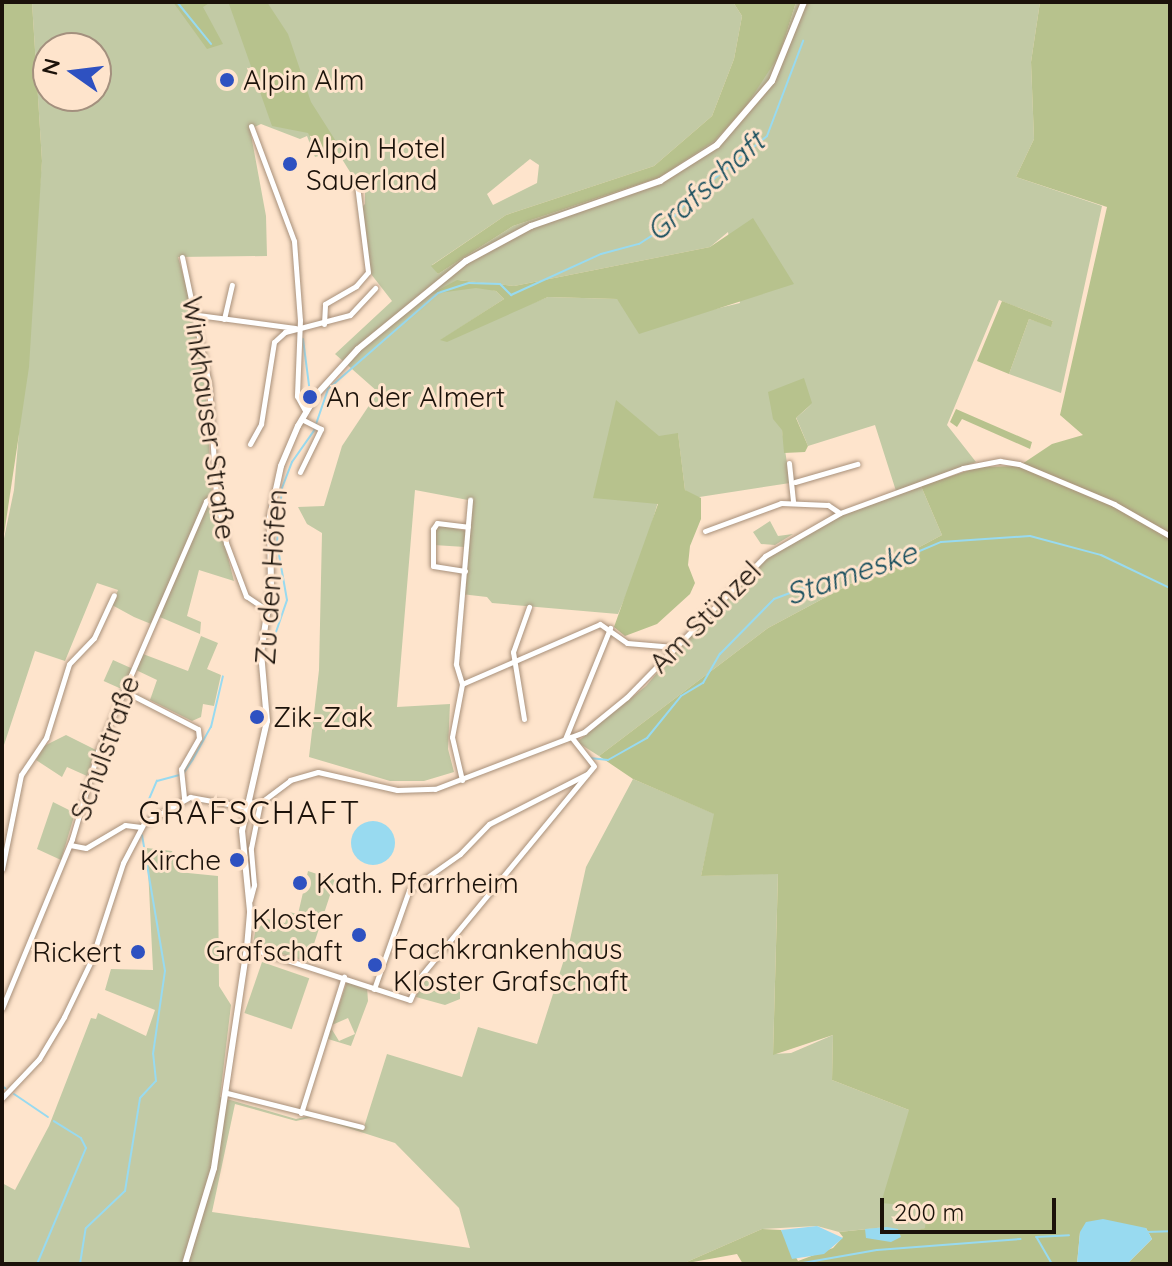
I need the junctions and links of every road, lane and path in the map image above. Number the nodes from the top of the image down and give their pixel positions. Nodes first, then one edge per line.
1 (804, 2) edge
2 (251, 126) dead end
3 (357, 185) dead end
4 (182, 257) dead end
5 (232, 285) dead end
6 (375, 288) dead end
7 (198, 315) junction
8 (224, 319) junction
9 (324, 324) junction
10 (300, 329) junction
11 (306, 412) junction
12 (301, 419) junction
13 (250, 444) dead end
14 (789, 463) dead end
15 (857, 464) dead end
16 (300, 472) dead end
17 (795, 482) junction
18 (216, 494) junction
19 (470, 500) dead end
20 (793, 502) junction
21 (840, 513) junction
22 (468, 527) junction
23 (705, 531) dead end
24 (1170, 536) edge
25 (465, 571) junction
26 (114, 595) dead end
27 (529, 607) dead end
28 (268, 611) junction
29 (610, 628) junction
30 (674, 647) junction
31 (512, 664) junction
32 (462, 684) junction
33 (124, 691) junction
34 (524, 719) dead end
35 (568, 738) junction
36 (589, 772) junction
37 (462, 780) junction
38 (184, 799) junction
39 (260, 803) junction
40 (245, 804) junction
41 (141, 827) junction
42 (70, 845) junction
43 (2, 869) edge
44 (249, 900) junction
45 (247, 947) junction
46 (344, 977) junction
47 (374, 989) junction
48 (2, 1008) edge
49 (227, 1093) junction
50 (2, 1098) edge
51 (301, 1113) junction
52 (362, 1127) dead end
53 (185, 1264) edge

1 - 11 street, Zu den Höfen
2 - 10 street
3 - 9 street
4 - 7 street, Winkhauser Straße
5 - 8 street
6 - 9 street
7 - 8 street
7 - 18 street, Winkhauser Straße
8 - 10 street
9 - 10 street
10 - 11 street
10 - 13 street
11 - 12 street, Zu den Höfen
12 - 16 street
12 - 28 street, Zu den Höfen
14 - 17 street
15 - 17 street
17 - 20 street
18 - 28 street, Winkhauser Straße
18 - 33 street, Schulstraße
19 - 22 street
20 - 21 street
20 - 23 street
21 - 24 street, Am Stünzel
21 - 30 street, Am Stünzel
22 - 25 street
22 - 25 street
25 - 32 street
26 - 43 street
27 - 31 street
28 - 40 street, Zu den Höfen
29 - 30 street
29 - 31 street
29 - 35 street
30 - 35 street, Am Stünzel
31 - 32 street
31 - 34 street
32 - 37 street
33 - 38 street
33 - 42 street, Schulstraße
35 - 36 street
35 - 37 street, Am Stünzel
36 - 47 street
36 - 47 street
37 - 39 street, Am Stünzel
38 - 40 street
38 - 41 street
39 - 40 street
39 - 44 street
40 - 44 street, Zu den Höfen
41 - 42 street
41 - 50 street
42 - 48 street, Schulstraße
44 - 45 street, Zu den Höfen
45 - 46 street
45 - 49 street, Zu den Höfen
46 - 47 street
46 - 51 street
49 - 51 street
49 - 53 street, Zu den Höfen
51 - 52 street

